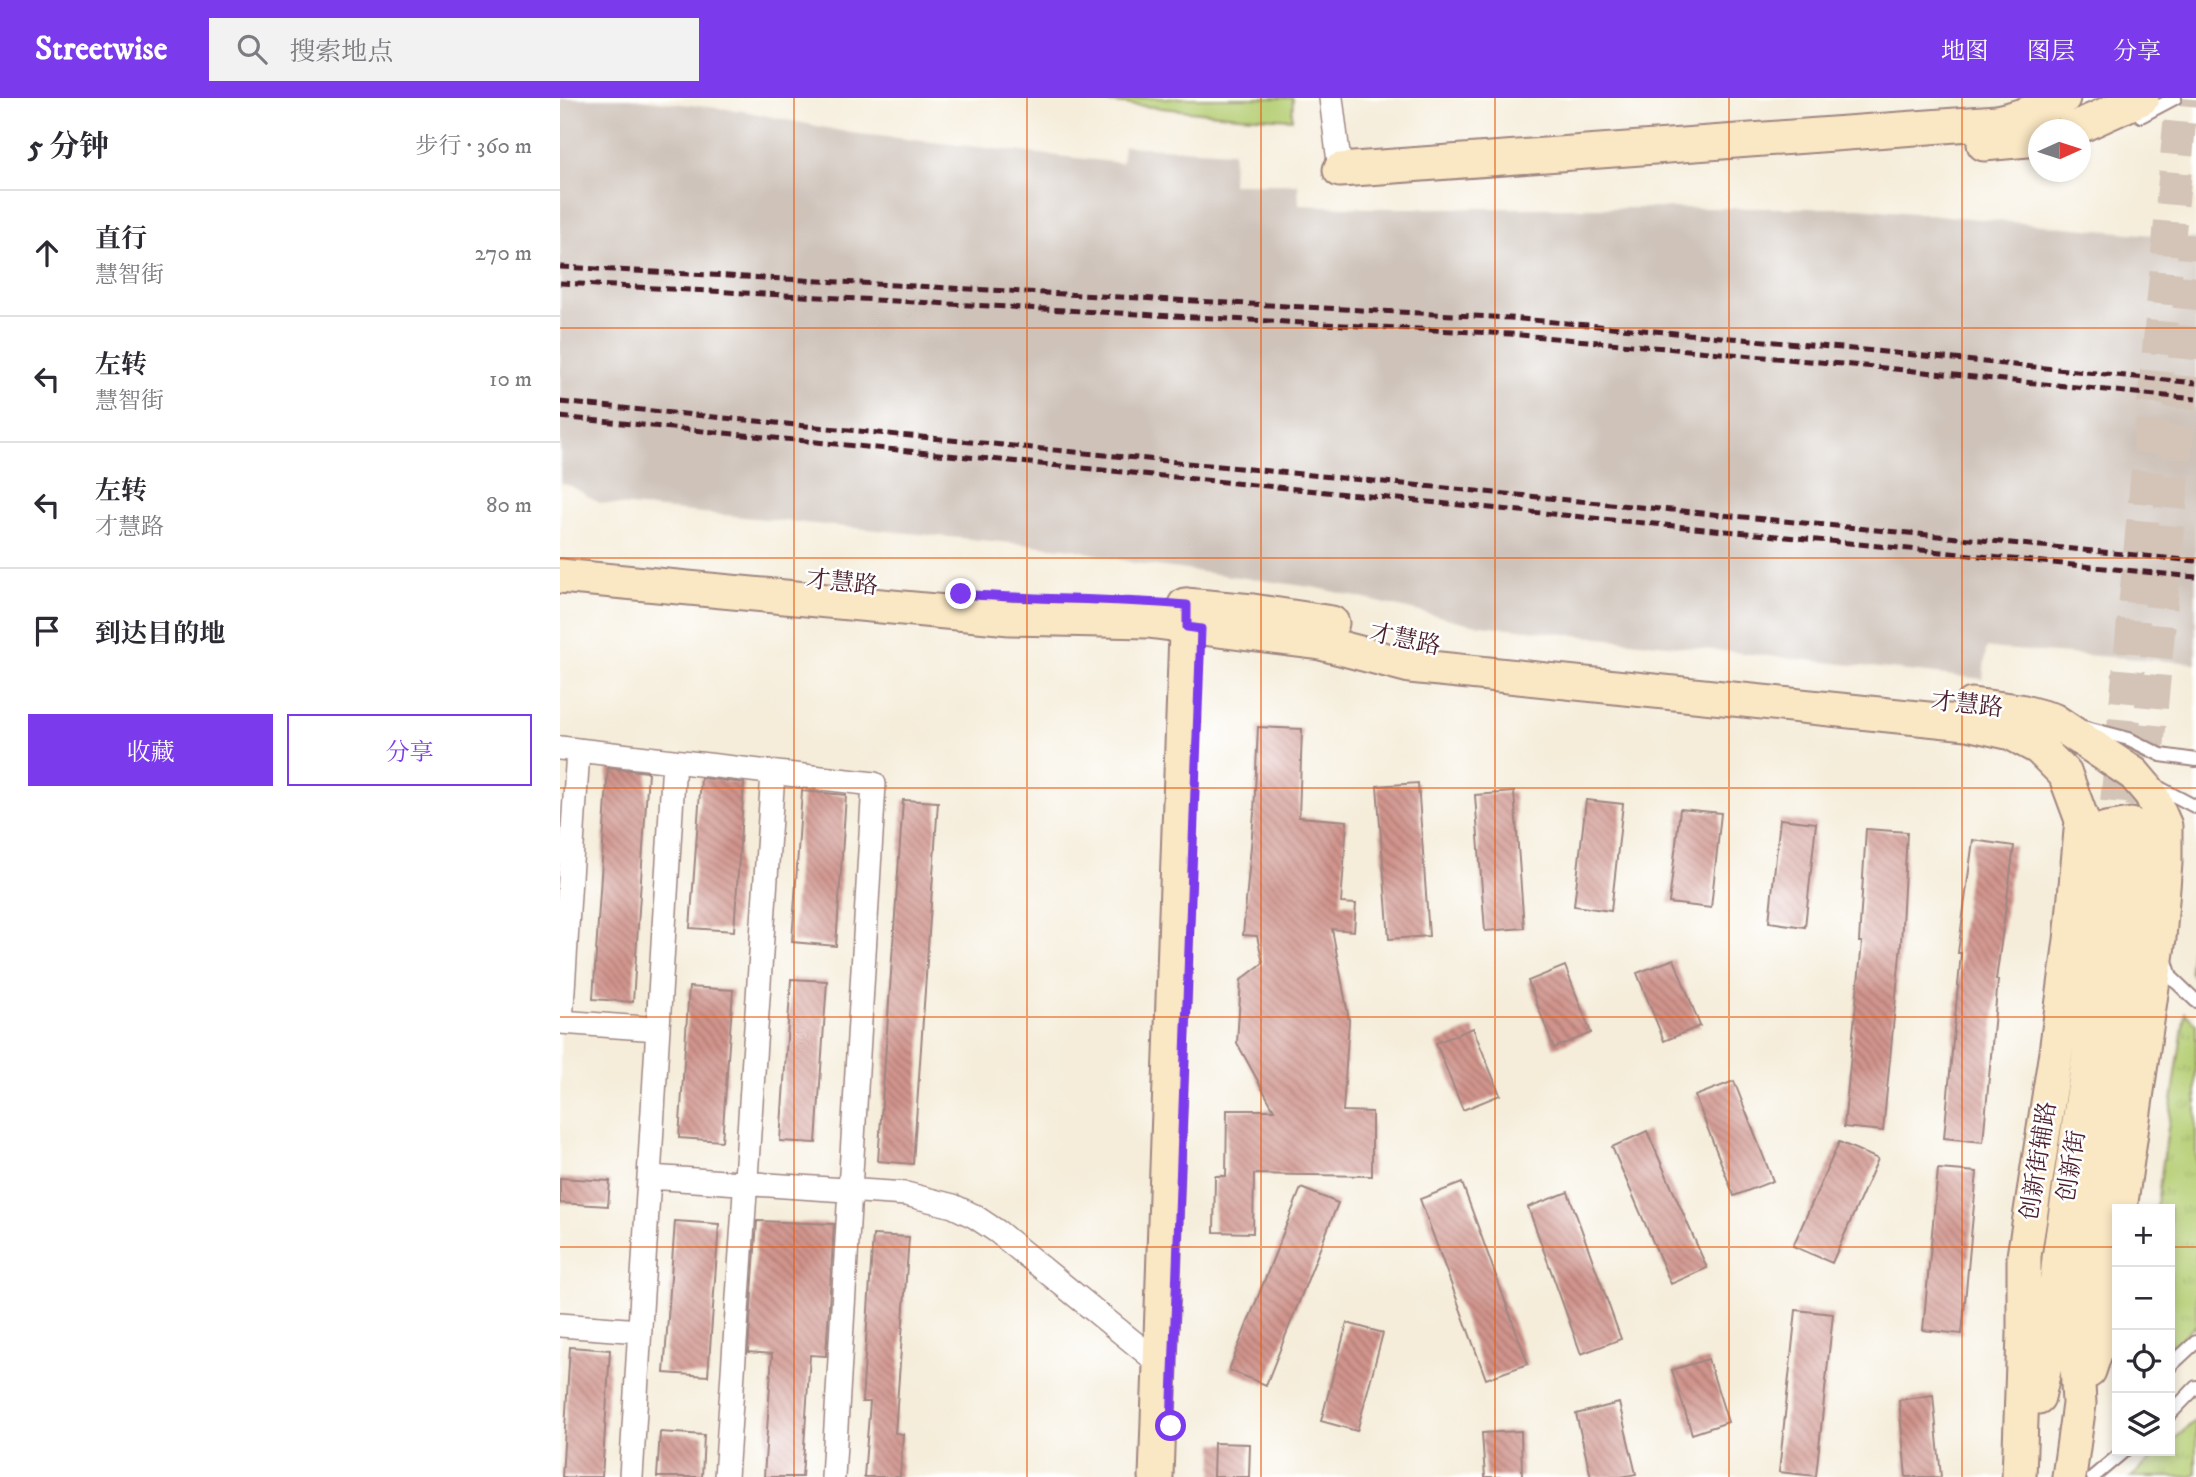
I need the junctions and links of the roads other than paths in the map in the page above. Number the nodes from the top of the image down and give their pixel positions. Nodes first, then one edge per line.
1 (1331, 98) edge
2 (2063, 98) edge
3 (2175, 98) edge
4 (2135, 110) edge
5 (2091, 124) edge
6 (2105, 129) dead end
7 (2091, 132) edge
8 (2028, 140) edge
9 (1340, 170) junction
10 (560, 555) edge
11 (560, 576) edge
12 (1194, 617) junction
13 (2053, 720) junction
14 (569, 749) edge
15 (2196, 760) edge
16 (674, 761) junction
17 (773, 773) junction
18 (2134, 774) junction
19 (2196, 807) edge
20 (2124, 854) junction
21 (2159, 938) junction
22 (2196, 1002) edge
23 (561, 1022) edge
24 (658, 1029) junction
25 (649, 1177) junction
26 (746, 1183) junction
27 (850, 1190) junction
28 (2121, 1204) edge
29 (2112, 1257) edge
30 (560, 1325) edge
31 (640, 1331) junction
32 (2196, 1342) edge
33 (2175, 1361) edge
34 (1160, 1364) junction
35 (2196, 1387) edge
36 (2079, 1404) junction
37 (2175, 1409) edge
38 (2118, 1456) edge
39 (631, 1477) edge
40 (726, 1477) edge
41 (833, 1477) edge
42 (1156, 1477) edge
43 (1170, 1477) edge
44 (2020, 1477) edge
45 (2069, 1477) edge
46 (2093, 1477) edge

1 - 9 street
2 - 9 street
3 - 4 lane
4 - 5 street
6 - 7 lane
8 - 9 street
10 - 12 street, 才慧路
11 - 12 street, 才慧路
12 - 13 street, 才慧路
12 - 20 street, 才慧路
12 - 34 street
12 - 43 street
13 - 15 lane
13 - 18 street, 才慧路
14 - 16 street
14 - 23 street
16 - 17 street
16 - 24 street
17 - 26 street
17 - 27 street
18 - 19 lane
18 - 20 street, 才慧路
20 - 21 street
20 - 36 street, 创新街
20 - 44 street, 创新街
21 - 22 lane
21 - 28 street
23 - 24 street
24 - 25 street
25 - 26 street
25 - 31 street
26 - 27 street
26 - 40 street
27 - 34 street
27 - 41 street
29 - 36 street
30 - 31 street
31 - 39 street
32 - 33 lane
34 - 42 street
35 - 37 lane
36 - 45 street, 创新街
38 - 46 lane

